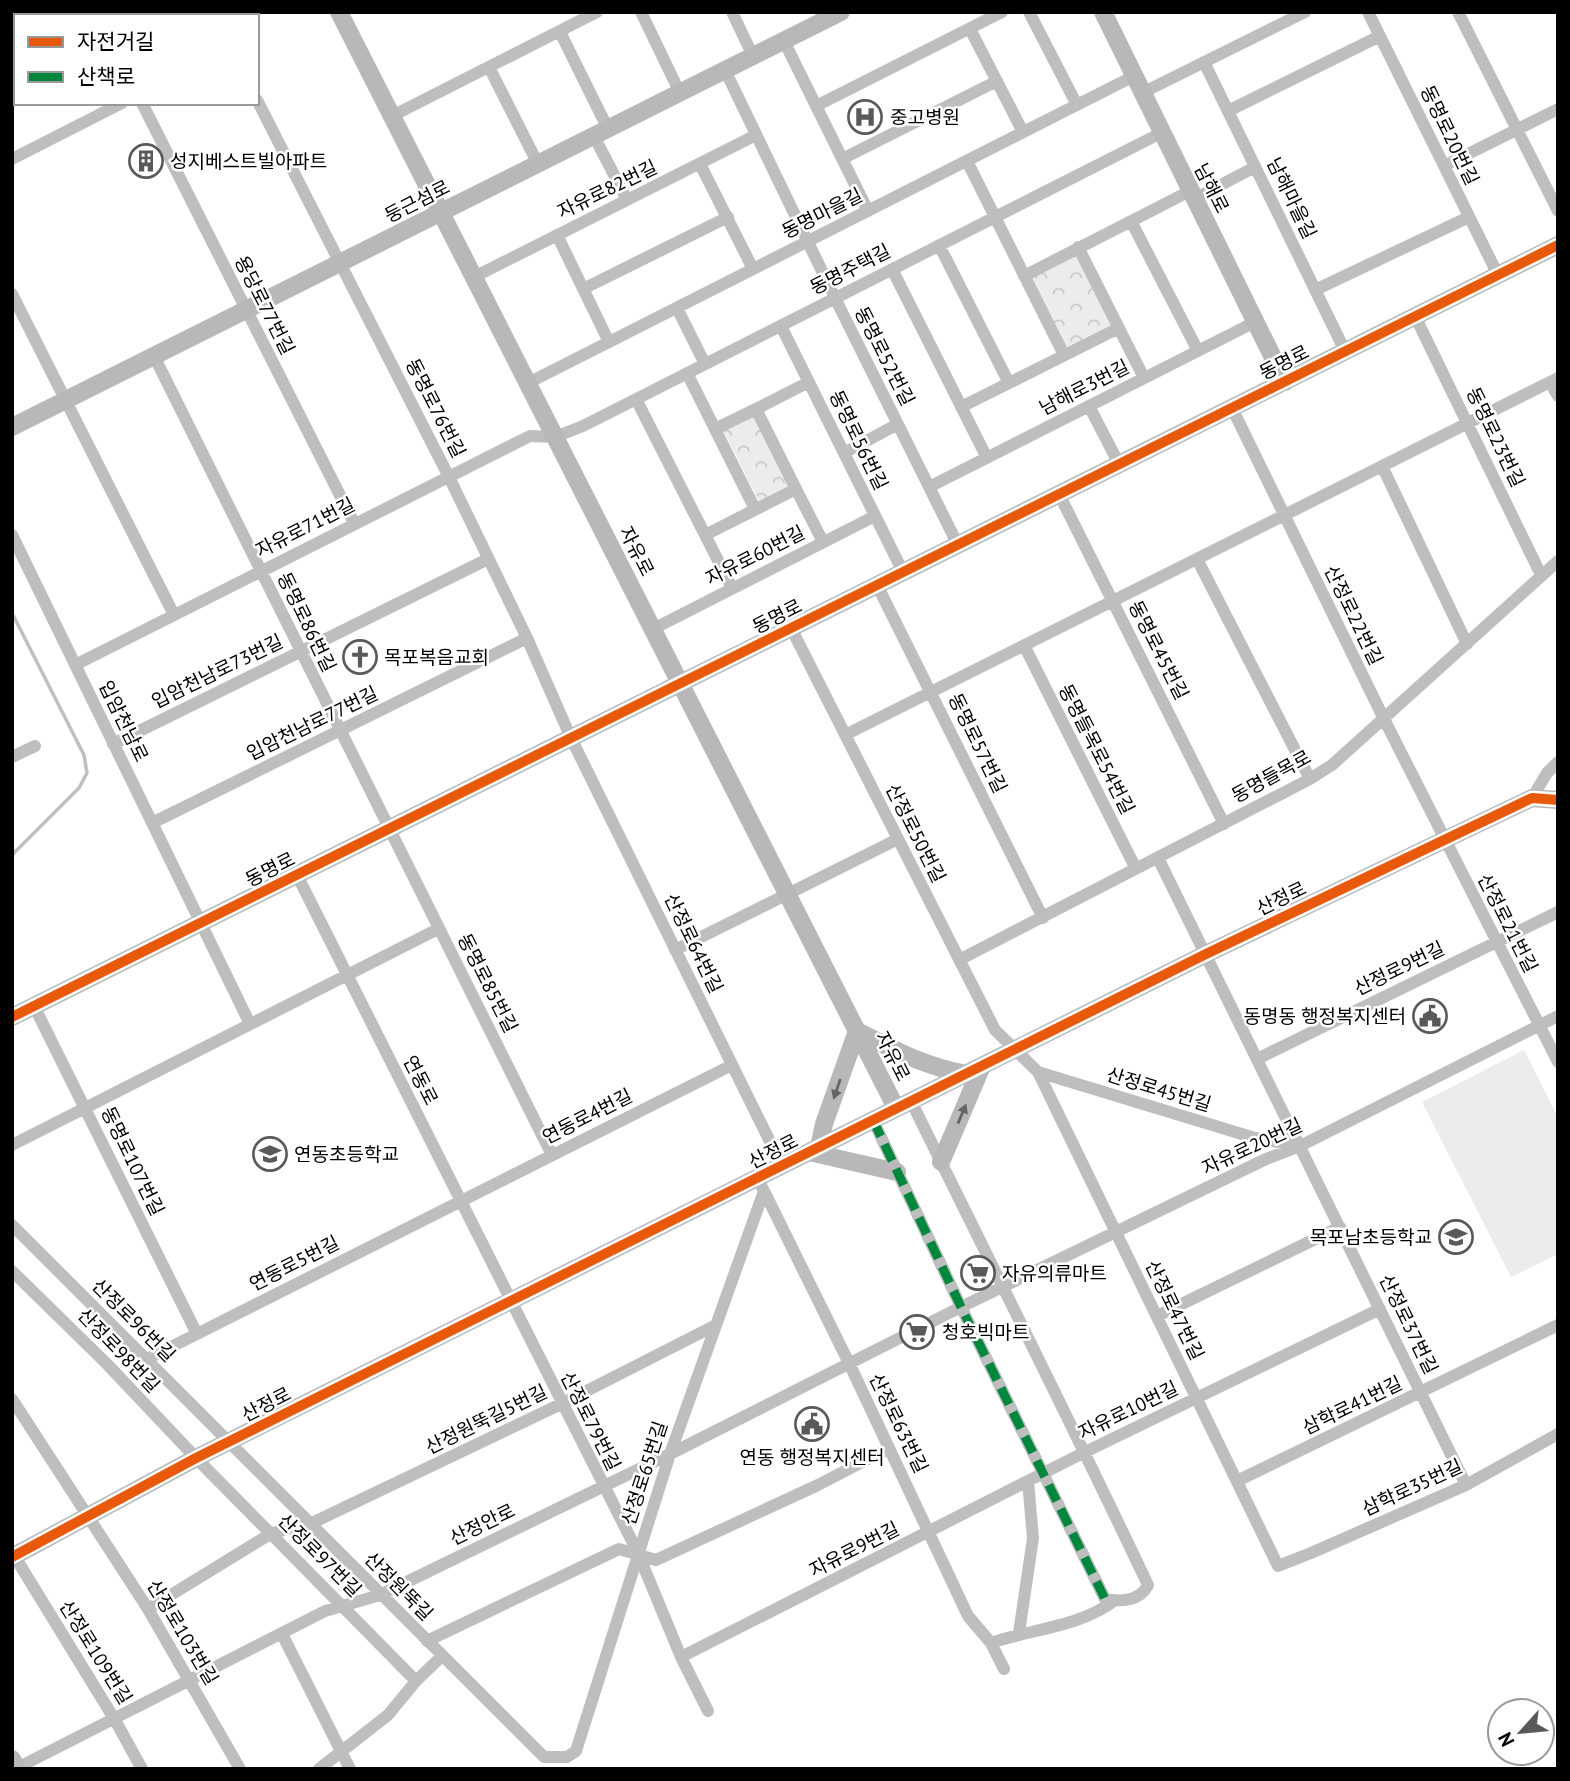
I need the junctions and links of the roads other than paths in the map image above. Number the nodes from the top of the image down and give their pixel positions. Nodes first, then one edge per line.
1 (340, 12) edge
2 (597, 12) edge
3 (641, 12) edge
4 (732, 12) edge
5 (1002, 12) edge
6 (1029, 12) edge
7 (1103, 12) edge
8 (1368, 12) edge
9 (1458, 12) edge
10 (1301, 13) edge
11 (833, 14) edge
12 (970, 29) junction
13 (560, 32) junction
14 (1380, 36) junction
15 (784, 41) junction
16 (753, 56) junction
17 (1204, 62) junction
18 (489, 67) junction
19 (725, 70) junction
20 (1134, 76) junction
21 (997, 81) junction
22 (680, 93) junction
23 (1142, 93) junction
24 (259, 104) edge
25 (118, 105) edge
26 (143, 105) edge
27 (1077, 105) junction
28 (816, 106) junction
29 (1558, 109) edge
30 (1228, 111) junction
31 (392, 116) junction
32 (1517, 129) junction
33 (601, 132) junction
34 (1023, 132) junction
35 (1161, 133) junction
36 (757, 135) junction
37 (12, 159) edge
38 (842, 159) junction
39 (967, 161) junction
40 (538, 164) junction
41 (700, 164) junction
42 (1444, 166) junction
43 (1255, 167) junction
44 (1192, 195) junction
45 (627, 200) junction
46 (868, 211) junction
47 (1558, 211) edge
48 (441, 212) junction
49 (1469, 216) junction
50 (728, 217) junction
51 (995, 217) junction
52 (1131, 221) junction
53 (557, 235) junction
54 (807, 242) junction
55 (939, 245) junction
56 (1558, 245) edge
57 (1079, 247) junction
58 (339, 264) junction
59 (753, 269) junction
60 (892, 269) junction
61 (1498, 275) junction
62 (1024, 276) junction
63 (474, 277) junction
64 (583, 289) junction
65 (1315, 290) junction
66 (12, 294) edge
67 (835, 298) junction
68 (677, 308) junction
69 (246, 310) junction
70 (1415, 316) junction
71 (1255, 322) junction
72 (781, 326) junction
73 (1119, 328) junction
74 (609, 342) junction
75 (1198, 351) junction
76 (1345, 351) junction
77 (1064, 355) junction
78 (153, 356) junction
79 (705, 364) junction
80 (687, 373) junction
81 (1144, 378) junction
82 (1554, 380) edge
83 (809, 382) junction
84 (1284, 382) junction
85 (528, 383) junction
86 (1009, 383) junction
87 (1558, 396) edge
88 (636, 399) junction
89 (66, 401) junction
90 (1089, 406) junction
91 (961, 407) junction
92 (1231, 408) junction
93 (756, 409) junction
94 (1467, 423) junction
95 (898, 424) junction
96 (12, 427) edge
97 (715, 429) junction
98 (555, 437) junction
99 (844, 453) junction
100 (987, 458) junction
101 (1119, 464) junction
102 (1382, 466) junction
103 (449, 477) junction
104 (929, 487) junction
105 (796, 489) junction
106 (1059, 494) junction
107 (755, 509) junction
108 (1284, 515) junction
109 (875, 516) junction
110 (354, 523) junction
111 (12, 535) edge
112 (705, 535) junction
113 (823, 542) junction
114 (958, 545) junction
115 (488, 559) junction
116 (1197, 559) junction
117 (1558, 561) edge
118 (260, 570) junction
119 (903, 572) junction
120 (1541, 575) junction
121 (877, 585) junction
122 (732, 588) junction
123 (1112, 601) junction
124 (174, 615) junction
125 (791, 628) junction
126 (653, 629) junction
127 (527, 638) junction
128 (1467, 644) junction
129 (1024, 645) junction
130 (300, 652) junction
131 (75, 665) junction
132 (681, 683) junction
133 (931, 691) junction
134 (1384, 719) junction
135 (340, 731) junction
136 (845, 734) junction
137 (571, 738) junction
138 (113, 744) junction
139 (35, 746) dead end
140 (12, 757) edge
141 (1558, 762) edge
142 (1310, 779) junction
143 (1532, 799) junction
144 (1558, 800) edge
145 (152, 823) junction
146 (1224, 824) junction
147 (388, 829) junction
148 (898, 839) junction
149 (1444, 839) junction
150 (1158, 858) junction
151 (1136, 869) junction
152 (297, 875) junction
153 (787, 894) junction
154 (1558, 912) edge
155 (1043, 918) junction
156 (200, 923) junction
157 (439, 929) junction
158 (1495, 942) junction
159 (675, 950) junction
160 (1206, 954) junction
161 (959, 960) junction
162 (347, 975) junction
163 (34, 1006) junction
164 (1558, 1016) edge
165 (12, 1017) edge
166 (250, 1024) junction
167 (1538, 1025) junction
168 (857, 1031) junction
169 (1016, 1049) junction
170 (1257, 1059) junction
171 (1558, 1062) edge
172 (732, 1065) junction
173 (982, 1066) junction
174 (1038, 1072) junction
175 (966, 1074) junction
176 (904, 1105) junction
177 (85, 1108) junction
178 (873, 1120) junction
179 (12, 1145) edge
180 (1300, 1146) junction
181 (814, 1149) junction
182 (552, 1155) junction
183 (941, 1162) junction
184 (782, 1166) junction
185 (897, 1172) junction
186 (760, 1184) junction
187 (460, 1201) junction
188 (12, 1225) edge
189 (1340, 1227) junction
190 (1116, 1232) junction
191 (12, 1271) edge
192 (1002, 1288) junction
193 (510, 1302) junction
194 (961, 1307) junction
195 (1380, 1309) junction
196 (1157, 1316) junction
197 (1558, 1325) edge
198 (714, 1326) junction
199 (197, 1334) junction
200 (147, 1359) junction
201 (849, 1363) junction
202 (1422, 1393) junction
203 (1197, 1398) junction
204 (12, 1399) edge
205 (561, 1404) junction
206 (1558, 1434) edge
207 (228, 1443) junction
208 (889, 1448) junction
209 (1085, 1452) junction
210 (670, 1454) junction
211 (196, 1458) junction
212 (1044, 1473) junction
213 (1237, 1481) junction
214 (1028, 1482) junction
215 (1466, 1485) junction
216 (603, 1486) junction
217 (89, 1516) junction
218 (310, 1524) junction
219 (272, 1533) junction
220 (930, 1533) junction
221 (638, 1553) junction
222 (13, 1555) edge
223 (1278, 1566) joint
224 (380, 1595) junction
225 (1110, 1600) junction
226 (342, 1605) junction
227 (148, 1609) junction
228 (1019, 1633) junction
229 (282, 1634) junction
230 (427, 1641) junction
231 (991, 1643) junction
232 (442, 1656) junction
233 (681, 1657) junction
234 (1004, 1669) dead end
235 (190, 1681) junction
236 (416, 1681) junction
237 (708, 1711) dead end
238 (115, 1720) junction
239 (341, 1750) junction
240 (544, 1757) joint
241 (12, 1759) edge
242 (17, 1768) edge
243 (142, 1769) edge
244 (240, 1769) edge
245 (319, 1769) edge
246 (350, 1769) edge

1 - 31 street, 자유로
2 - 13 street
3 - 22 street
4 - 16 street
5 - 12 street
6 - 27 street
7 - 20 street, 남해로
8 - 14 street, 동명로20번길
9 - 32 street
10 - 17 street
11 - 15 street, 둥근섬로
12 - 21 street
12 - 28 street
13 - 18 street
13 - 33 street
14 - 30 street
14 - 42 street, 동명로20번길
15 - 16 street, 둥근섬로
15 - 28 street
16 - 19 street, 둥근섬로
17 - 23 street
17 - 30 street, 남해마을길
18 - 31 street
18 - 40 street
19 - 22 street, 둥근섬로
19 - 36 street, 동명로52번길
20 - 23 street, 남해로
20 - 27 street, 동명마을길
21 - 34 street
21 - 38 street
22 - 33 street, 둥근섬로
23 - 35 street, 남해로
24 - 58 street, 동명로76번길
25 - 37 street
26 - 69 street, 용당로77번길
27 - 34 street, 동명마을길
28 - 38 street
29 - 32 street
30 - 43 street, 남해마을길
31 - 48 street, 자유로
32 - 42 street
32 - 47 street
33 - 40 street, 둥근섬로
33 - 45 street
34 - 39 street, 동명마을길
35 - 44 street, 남해로
35 - 51 street, 동명주택길
36 - 41 street, 자유로82번길
36 - 54 street, 동명로52번길
38 - 46 street
39 - 46 street, 동명마을길
39 - 51 street
40 - 48 street, 둥근섬로
41 - 45 street, 자유로82번길
41 - 50 street
42 - 49 street, 동명로20번길
43 - 44 street
43 - 65 street, 남해마을길
44 - 52 street
44 - 71 street, 남해로
45 - 53 street, 자유로82번길
46 - 54 street, 동명마을길
48 - 58 street, 둥근섬로
48 - 63 street, 자유로
49 - 61 street, 동명로20번길
49 - 65 street
50 - 59 street
50 - 64 street
51 - 55 street, 동명주택길
51 - 62 street
52 - 57 street
52 - 75 street
53 - 63 street, 자유로82번길
53 - 64 street
54 - 59 street, 동명마을길
54 - 67 street, 동명로52번길
55 - 60 street, 동명주택길
55 - 86 street
56 - 61 street, 동명로
57 - 62 street
57 - 73 street
58 - 69 street, 둥근섬로
58 - 103 street, 동명로76번길
59 - 68 street, 동명마을길
60 - 67 street, 동명주택길
60 - 91 street
61 - 70 street, 동명로
62 - 77 street
63 - 85 street, 자유로
64 - 74 street
65 - 76 street, 남해마을길
66 - 89 street
67 - 72 street, 동명주택길
67 - 95 street, 동명로52번길
68 - 74 street, 동명마을길
68 - 79 street
69 - 78 street, 둥근섬로
69 - 110 street, 용당로77번길
70 - 76 street, 동명로
70 - 94 street, 동명로23번길
71 - 75 street, 남해로3번길
71 - 84 street, 남해로
72 - 79 street, 동명주택길
72 - 83 street, 동명로56번길
73 - 77 street
73 - 81 street
74 - 85 street, 동명마을길
75 - 81 street, 남해로3번길
76 - 84 street, 동명로
77 - 86 street
78 - 89 street, 둥근섬로
78 - 118 street, 동명로86번길
79 - 80 street, 동명주택길
80 - 88 street, 동명주택길
80 - 97 street
81 - 90 street, 남해로3번길
82 - 87 street
82 - 94 street
83 - 93 street
83 - 99 street, 동명로56번길
84 - 92 street, 동명로
85 - 98 street, 자유로
86 - 91 street
88 - 98 street, 동명주택길
88 - 112 street
89 - 96 street, 둥근섬로
89 - 124 street
90 - 100 street, 남해로3번길
90 - 101 street
91 - 100 street
92 - 101 street, 동명로
92 - 108 street, 산정로22번길
93 - 97 street
93 - 105 street
94 - 102 street
94 - 120 street, 동명로23번길
95 - 99 street
95 - 104 street, 동명로52번길
97 - 107 street
98 - 103 street, 자유로71번길
98 - 126 street, 자유로
99 - 109 street, 동명로56번길
100 - 104 street, 남해로3번길
101 - 106 street, 동명로
102 - 108 street
102 - 128 street
103 - 110 street, 자유로71번길
103 - 115 street, 동명로76번길
104 - 114 street, 동명로52번길
105 - 107 street
105 - 113 street
106 - 114 street, 동명로
106 - 123 street, 동명로45번길
107 - 112 street
108 - 116 street
108 - 134 street, 산정로22번길
109 - 113 street, 자유로60번길
109 - 119 street, 동명로56번길
110 - 118 street, 자유로71번길
111 - 131 street, 입암천남로
112 - 122 street
113 - 122 street, 자유로60번길
114 - 119 street, 동명로
115 - 127 street, 동명로76번길
115 - 130 street, 입암천남로73번길
116 - 123 street
116 - 142 street
117 - 120 street, 동명들목로
118 - 124 street, 자유로71번길
118 - 130 street, 동명로86번길
119 - 121 street, 동명로
120 - 128 street, 동명들목로
121 - 125 street, 동명로
121 - 133 street, 동명로57번길
122 - 126 street, 자유로60번길
123 - 129 street
123 - 146 street, 동명로45번길
124 - 131 street, 자유로71번길
125 - 132 street, 동명로
125 - 136 street, 산정로50번길
126 - 132 street, 자유로
127 - 135 street, 입암천남로77번길
127 - 137 street, 동명로76번길
128 - 134 street, 동명들목로
129 - 133 street
129 - 151 street, 동명들목로54번길
130 - 135 street, 동명로86번길
130 - 138 street, 입암천남로73번길
131 - 138 street, 입암천남로
132 - 137 street, 동명로
132 - 153 street, 자유로
133 - 136 street
133 - 155 street, 동명로57번길
134 - 142 street, 동명들목로
134 - 149 street, 산정로22번길
135 - 145 street, 입암천남로77번길
135 - 147 street, 동명로86번길
136 - 148 street, 산정로50번길
137 - 147 street, 동명로
137 - 159 street, 산정로64번길
138 - 145 street, 입암천남로
139 - 140 street
141 - 143 street
142 - 146 street, 동명들목로
143 - 144 street, 산정로
143 - 149 street, 산정로
145 - 156 street, 입암천남로
146 - 150 street, 동명들목로
147 - 152 street, 동명로
147 - 157 street, 동명로85번길
148 - 153 street
148 - 161 street, 산정로50번길
149 - 158 street, 산정로21번길
149 - 160 street, 산정로
150 - 151 street, 동명들목로
150 - 160 street, 산정로37번길
151 - 155 street, 동명들목로
152 - 156 street, 동명로
152 - 162 street, 연동로
153 - 159 street
153 - 168 street, 자유로
154 - 158 street, 산정로9번길
155 - 161 street, 동명들목로
156 - 163 street, 동명로
156 - 166 street, 입암천남로
157 - 162 street
157 - 182 street, 동명로85번길
158 - 167 street, 산정로21번길
158 - 170 street, 산정로9번길
159 - 172 street, 산정로64번길
160 - 169 street, 산정로
160 - 170 street, 산정로37번길
161 - 169 street, 산정로50번길
162 - 166 street
162 - 187 street, 연동로
163 - 165 street, 동명로
163 - 177 street, 동명로107번길
164 - 167 street, 자유로20번길
166 - 177 street
167 - 171 street, 산정로21번길
167 - 180 street, 자유로20번길
168 - 175 street
168 - 176 street, 자유로
168 -> 181 street
169 - 173 street, 산정로
169 - 174 street, 산정로45번길
170 - 180 street, 산정로37번길
172 - 182 street, 연동로4번길
172 - 184 street, 산정로64번길
173 - 175 street, 산정로
183 -> 173 street
174 - 180 street, 산정로45번길
174 - 190 street, 산정로47번길
175 - 176 street, 산정로
176 - 178 street, 산정로
176 - 183 street, 자유로
177 - 179 street
177 - 199 street, 동명로107번길
178 - 181 street, 산정로
178 - 185 street
180 - 189 street, 산정로37번길
180 - 190 street, 자유로20번길
181 - 184 street, 산정로
181 - 185 street
182 - 187 street, 연동로4번길
183 - 192 street, 자유로
184 - 186 street, 산정로
185 - 194 street
186 - 193 street, 산정로
186 - 198 street, 산정로65번길
186 - 201 street, 산정로63번길
187 - 193 street, 연동로
187 - 199 street, 연동로5번길
188 - 200 street, 산정로96번길
189 - 195 street, 산정로37번길
189 - 196 street
190 - 192 street, 자유로20번길
190 - 196 street, 산정로47번길
191 - 211 street, 산정로98번길
192 - 194 street, 자유로20번길
192 - 209 street, 자유로
193 - 205 street, 산정로79번길
193 - 207 street, 산정로
194 - 201 street, 산정안로
194 - 212 street
195 - 202 street, 산정로37번길
195 - 203 street, 자유로10번길
196 - 203 street, 산정로47번길
197 - 202 street, 삼학로41번길
198 - 205 street, 산정원뚝길5번길
198 - 210 street, 산정로65번길
199 - 200 street, 연동로5번길
200 - 207 street, 산정로96번길
201 - 208 street, 산정로63번길
201 - 210 street, 산정안로
202 - 213 street, 삼학로41번길
202 - 215 street, 산정로37번길
203 - 209 street, 자유로10번길
203 - 213 street, 산정로47번길
204 - 217 street, 산정로103번길
205 - 216 street, 산정로79번길
205 - 218 street, 산정원뚝길5번길
206 - 215 street, 삼학로35번길
207 - 211 street, 산정로
207 - 218 street, 산정원뚝길
208 - 220 street, 산정로63번길
208 - 221 street
209 - 212 street, 자유로10번길
209 - 225 street, 자유로
210 - 216 street, 산정안로
210 - 221 street, 산정로65번길
211 - 217 street, 산정로
211 - 219 street, 산정로97번길
212 - 214 street, 자유로9번길
212 - 225 street
213 - 223 street, 산정로47번길
214 - 220 street, 자유로9번길
214 - 228 street
215 - 223 street, 삼학로35번길
216 - 221 street, 산정로79번길
216 - 224 street, 산정안로
217 - 222 street, 산정로
217 - 227 street, 산정로103번길
218 - 219 street, 산정원뚝길5번길
218 - 224 street, 산정원뚝길
219 - 226 street, 산정로97번길
219 - 227 street, 산정원뚝길5번길
220 - 231 street, 산정로63번길
220 - 233 street, 자유로9번길
221 - 230 street
221 - 233 street, 산정로79번길
221 - 240 street, 산정로65번길
222 - 238 street, 산정로109번길
224 - 226 street, 산정안로
224 - 230 street, 산정원뚝길
225 - 228 street
226 - 229 street, 산정안로
226 - 236 street, 산정로97번길
227 - 235 street, 산정로103번길
228 - 231 street
229 - 235 street, 산정안로
229 - 239 street
230 - 232 street, 산정원뚝길
231 - 234 street, 산정로63번길
232 - 236 street
232 - 240 street, 산정원뚝길
233 - 237 street, 산정로79번길
235 - 238 street, 산정안로
235 - 244 street, 산정로103번길
236 - 239 street
238 - 242 street, 산정안로
238 - 243 street, 산정로109번길
239 - 245 street
239 - 246 street
241 - 242 street

